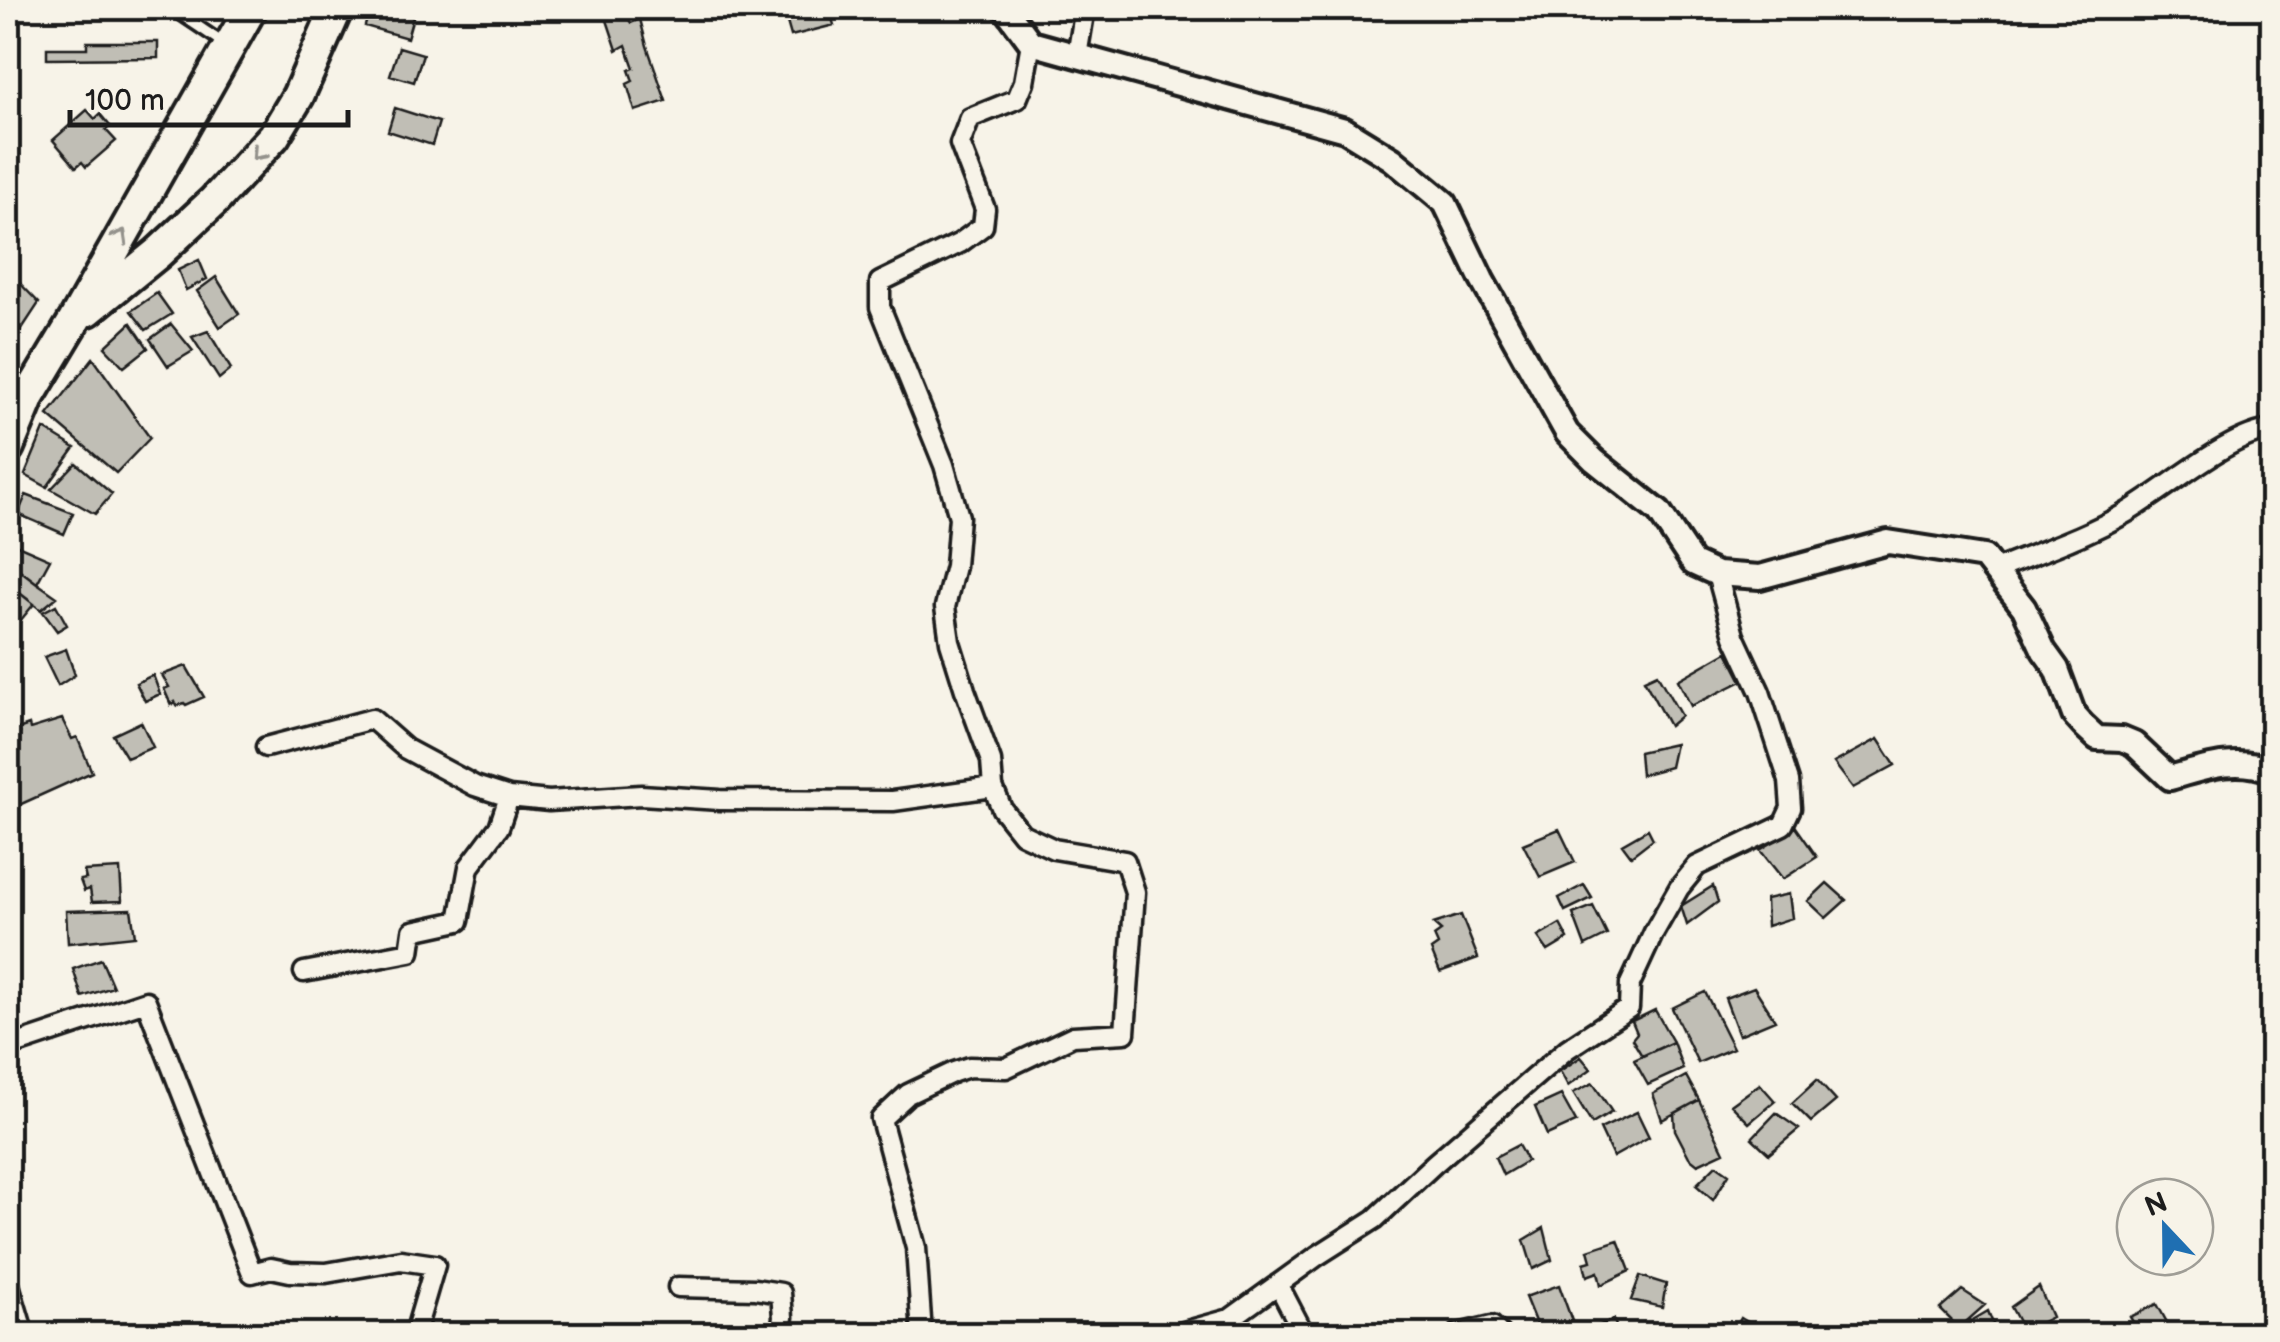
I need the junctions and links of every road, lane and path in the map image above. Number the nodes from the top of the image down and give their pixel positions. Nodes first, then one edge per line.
1 (170, 8) edge
2 (251, 8) edge
3 (337, 8) edge
4 (1005, 8) edge
5 (1085, 8) edge
6 (1030, 44) junction
7 (228, 47) junction
8 (1077, 56) junction
9 (74, 321) junction
10 (2272, 430) edge
11 (8, 447) edge
12 (1995, 570) junction
13 (1717, 574) junction
14 (266, 747) dead end
15 (2272, 771) edge
16 (993, 787) junction
17 (509, 797) junction
18 (304, 972) dead end
19 (8, 1047) edge
20 (8, 1281) edge
21 (1278, 1284) junction
22 (678, 1287) dead end
23 (23, 1330) dead end
24 (420, 1334) edge
25 (781, 1334) edge
26 (922, 1334) edge
27 (1176, 1334) edge
28 (1304, 1334) edge
29 (1458, 1334) edge
30 (1500, 1334) edge

1 - 7 lane
2 - 7 highway
3 -> 9 highway
4 - 6 street
5 - 8 street
6 - 8 street
6 - 16 street
9 -> 7 highway
8 - 13 street
9 - 11 highway
10 - 12 street
12 - 13 street
12 - 15 street
13 - 21 street
14 - 17 street
16 - 17 street
16 - 26 street
17 - 18 street
19 - 24 street
20 - 23 street
21 - 27 street
21 - 28 street
22 - 25 street
29 - 30 street

